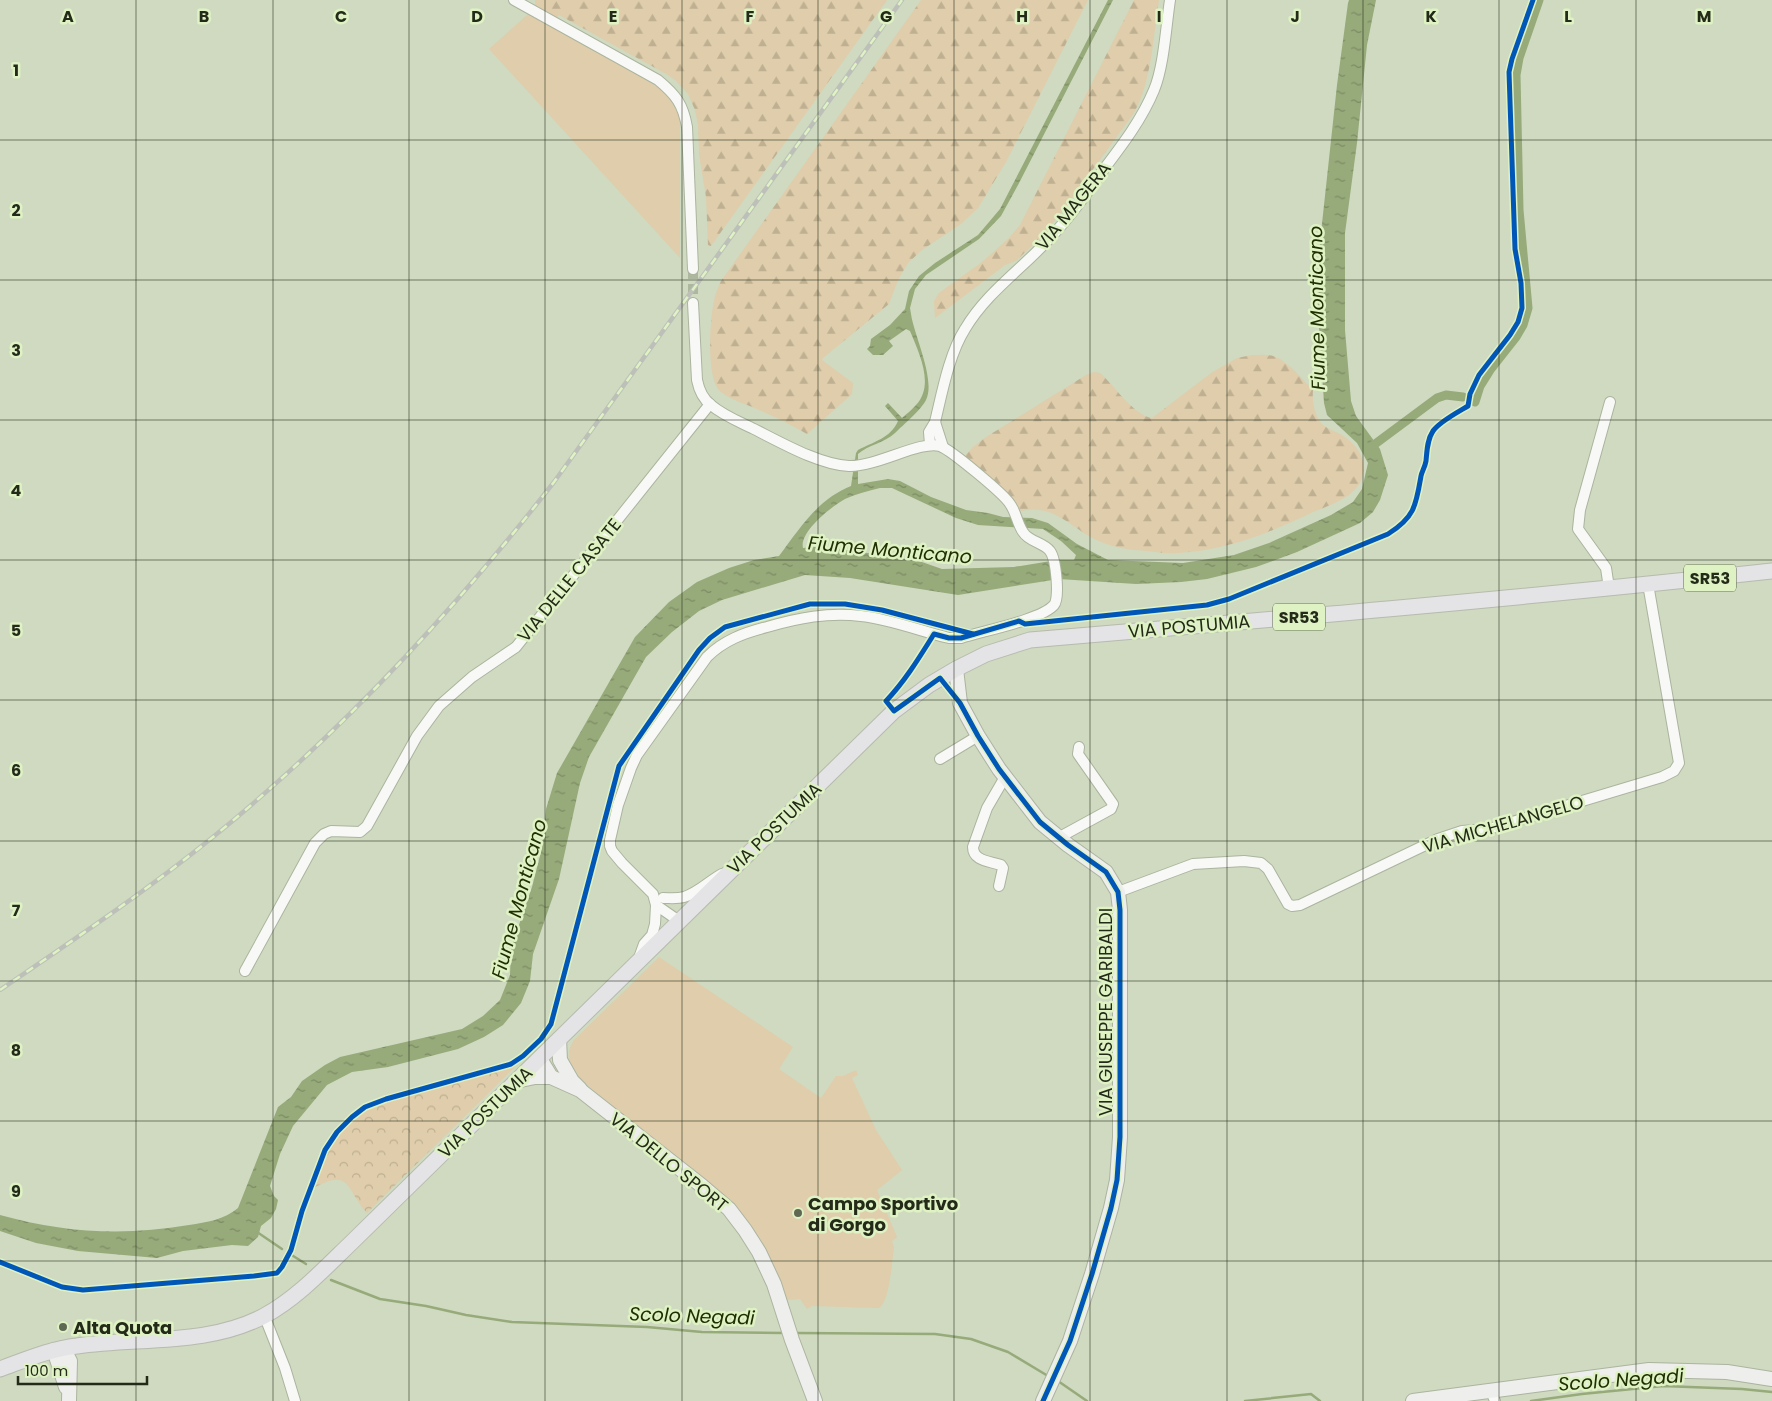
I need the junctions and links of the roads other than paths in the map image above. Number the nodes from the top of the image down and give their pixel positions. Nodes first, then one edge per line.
1 (514, 0) edge
2 (1170, 0) edge
3 (693, 269) tunnel mouth
4 (694, 303) tunnel mouth
5 (1610, 402) dead end
6 (710, 404) junction
7 (935, 422) junction
8 (929, 432) junction
9 (930, 444) junction
10 (943, 447) junction
11 (915, 448) junction
12 (1772, 571) edge
13 (1648, 584) junction
14 (1609, 588) junction
15 (947, 674) junction
16 (978, 736) junction
17 (1079, 747) dead end
18 (940, 759) dead end
19 (1005, 777) junction
20 (1058, 838) junction
21 (732, 869) junction
22 (999, 886) dead end
23 (1118, 892) junction
24 (657, 899) junction
25 (679, 921) junction
26 (637, 963) junction
27 (245, 970) dead end
28 (559, 1039) junction
29 (540, 1058) junction
30 (567, 1073) junction
31 (551, 1077) junction
32 (516, 1081) junction
33 (580, 1090) junction
34 (264, 1315) junction
35 (88, 1344) junction
36 (58, 1349) junction
37 (70, 1361) junction
38 (0, 1369) edge
39 (1772, 1379) edge
40 (1046, 1396) edge
41 (1493, 1397) edge
42 (69, 1399) edge
43 (295, 1401) edge
44 (815, 1401) edge
45 (1413, 1401) edge

1 - 3 street
2 - 7 street, VIA MAGERA
4 - 6 street
5 - 14 street
6 - 11 street
6 - 27 street, VIA DELLE CASATE
7 - 8 street, VIA MAGERA
7 - 10 street
8 - 9 street
8 - 11 street, VIA MAGERA
9 - 10 street
9 - 11 street
10 - 24 street
12 - 13 main road, SR53
13 - 14 main road, VIA POSTUMIA / SR53
13 - 23 street, VIA MICHELANGELO
14 - 15 main road, VIA POSTUMIA / SR53
15 - 16 street, VIA GIUSEPPE GARIBALDI
15 - 21 main road, VIA POSTUMIA / SR53
16 - 18 street
16 - 19 street, VIA GIUSEPPE GARIBALDI
17 - 20 street
19 - 20 street, VIA GIUSEPPE GARIBALDI
19 - 22 street
20 - 23 street, VIA GIUSEPPE GARIBALDI
21 - 24 street
21 - 25 main road, VIA POSTUMIA / SR53
23 - 40 street, VIA GIUSEPPE GARIBALDI
24 - 25 street
24 - 26 street
25 - 26 main road, VIA POSTUMIA / SR53
26 - 28 main road, VIA POSTUMIA / SR53
28 - 29 main road, VIA POSTUMIA / SR53
28 - 30 street
29 - 30 street
29 - 31 street
29 - 32 main road, VIA POSTUMIA / SR53
30 - 33 street
31 - 32 street
31 - 33 street, VIA DELLO SPORT
32 - 34 main road, VIA POSTUMIA / SR53
33 - 44 street, VIA DELLO SPORT
34 - 35 main road, VIA POSTUMIA / SR53
34 - 43 street
35 - 36 main road, VIA POSTUMIA / SR53
35 - 37 street
36 - 37 street
36 - 38 main road, VIA POSTUMIA / SR53
36 - 42 street
37 - 42 street
39 - 41 street
41 - 45 street

